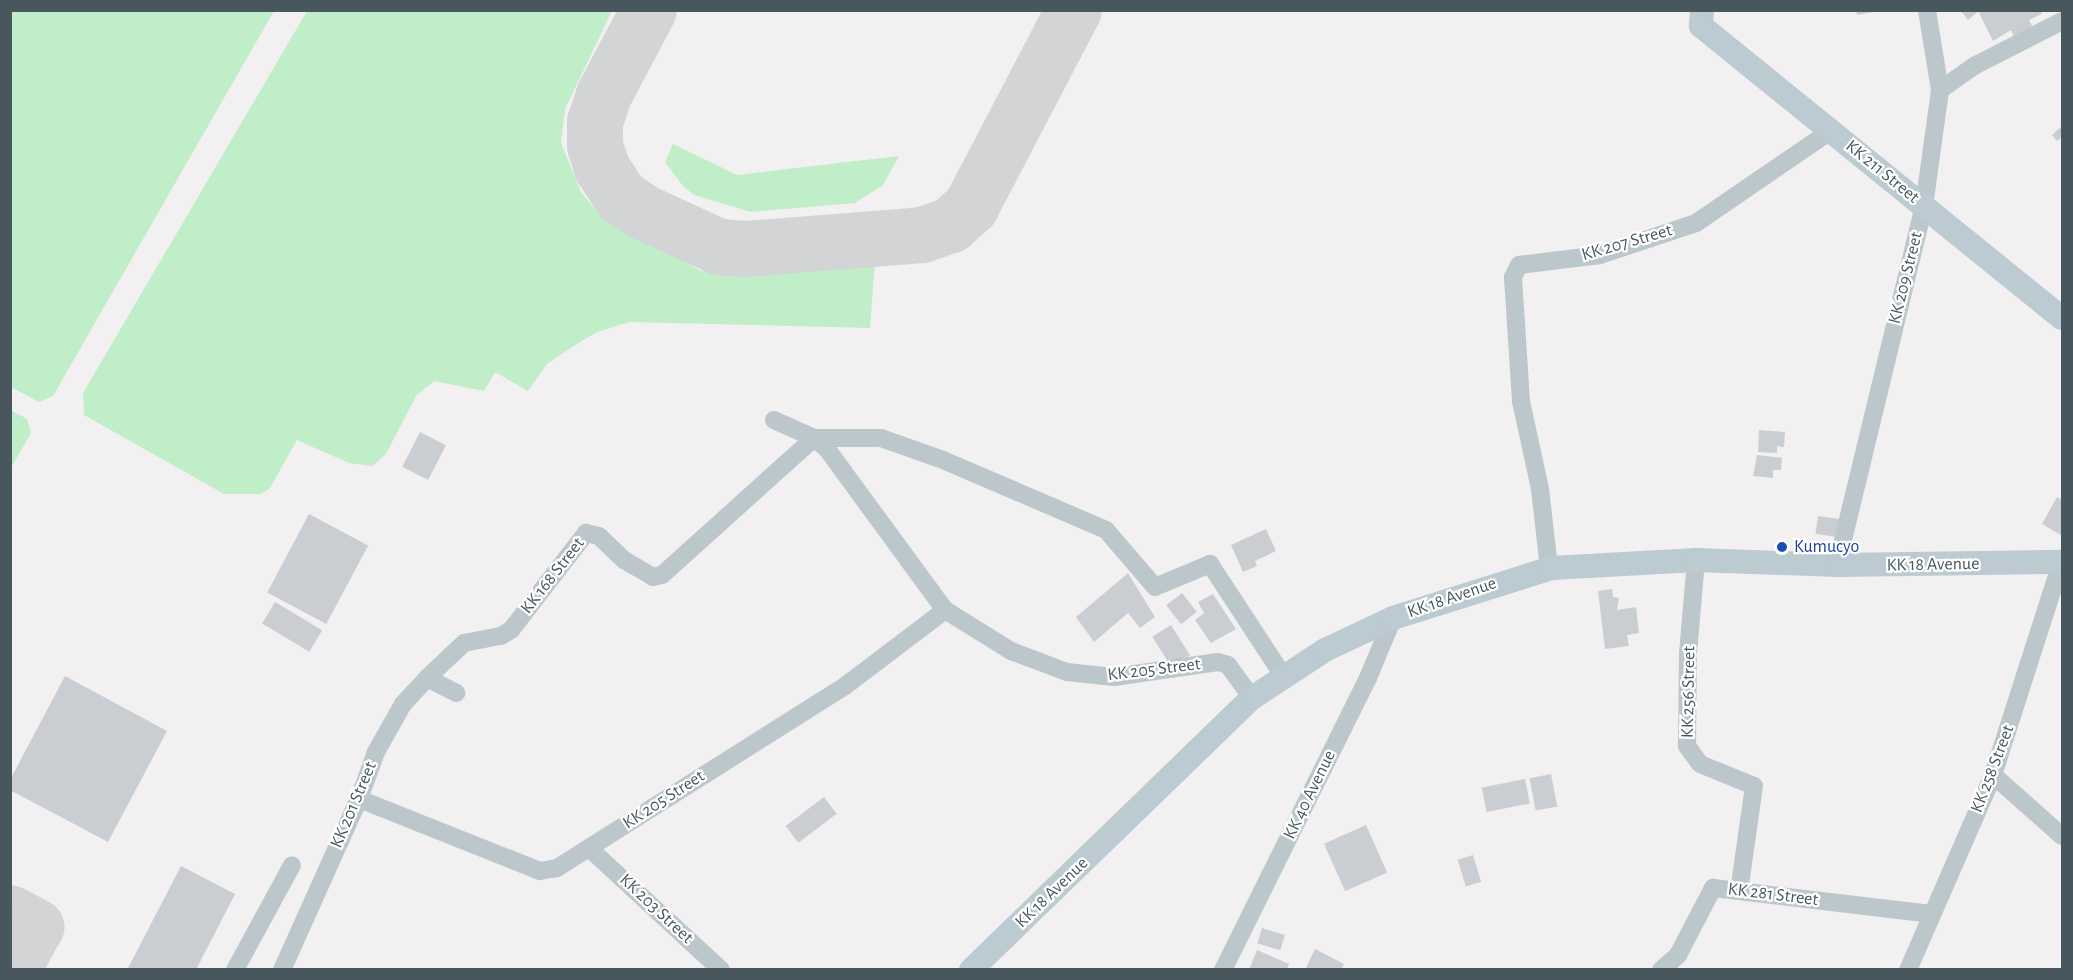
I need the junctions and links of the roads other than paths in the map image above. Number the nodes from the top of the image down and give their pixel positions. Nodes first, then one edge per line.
1 (1927, 10) edge
2 (1702, 18) edge
3 (2062, 21) edge
4 (1940, 90) junction
5 (1832, 130) junction
6 (1924, 206) junction
7 (2062, 318) edge
8 (774, 420) dead end
9 (814, 438) junction
10 (1696, 560) junction
11 (2062, 563) edge
12 (1837, 565) junction
13 (1550, 568) junction
14 (945, 610) junction
15 (1393, 618) junction
16 (1284, 677) junction
17 (427, 678) junction
18 (456, 693) dead end
19 (1252, 698) junction
20 (1993, 775) junction
21 (359, 799) junction
22 (2062, 836) edge
23 (590, 849) junction
24 (291, 865) dead end
25 (1739, 891) junction
26 (1931, 914) junction
27 (235, 969) edge
28 (282, 969) edge
29 (721, 969) edge
30 (970, 969) edge
31 (1222, 969) edge
32 (1661, 969) edge
33 (1908, 969) edge

1 - 4 street, KK 209 Street
2 - 5 main road, KK 211 Street
3 - 4 street
4 - 6 street, KK 209 Street
5 - 6 main road, KK 211 Street
5 - 13 street, KK 207 Street
6 - 7 main road, KK 211 Street
6 - 12 street, KK 209 Street
8 - 9 street, KK 205 Street
9 - 14 street, KK 205 Street
9 - 16 street
9 - 17 street, KK 168 Street
10 - 12 main road, KK 18 Avenue
10 - 13 main road, KK 18 Avenue
10 - 25 street, KK 256 Street
11 - 12 main road, KK 18 Avenue
11 - 20 street, KK 258 Street
13 - 15 main road, KK 18 Avenue
14 - 19 street, KK 205 Street
14 - 23 street, KK 205 Street
15 - 16 main road, KK 18 Avenue
15 - 31 street, KK 40 Avenue
16 - 19 main road, KK 18 Avenue
17 - 18 street
17 - 21 street, KK 201 Street
19 - 30 main road, KK 18 Avenue
20 - 22 street
20 - 26 street, KK 258 Street
21 - 23 street, KK 205 Street
21 - 28 street, KK 201 Street
23 - 29 street, KK 203 Street
24 - 27 street
25 - 26 street, KK 281 Street
25 - 32 street, KK 281 Street
26 - 33 street, KK 258 Street

